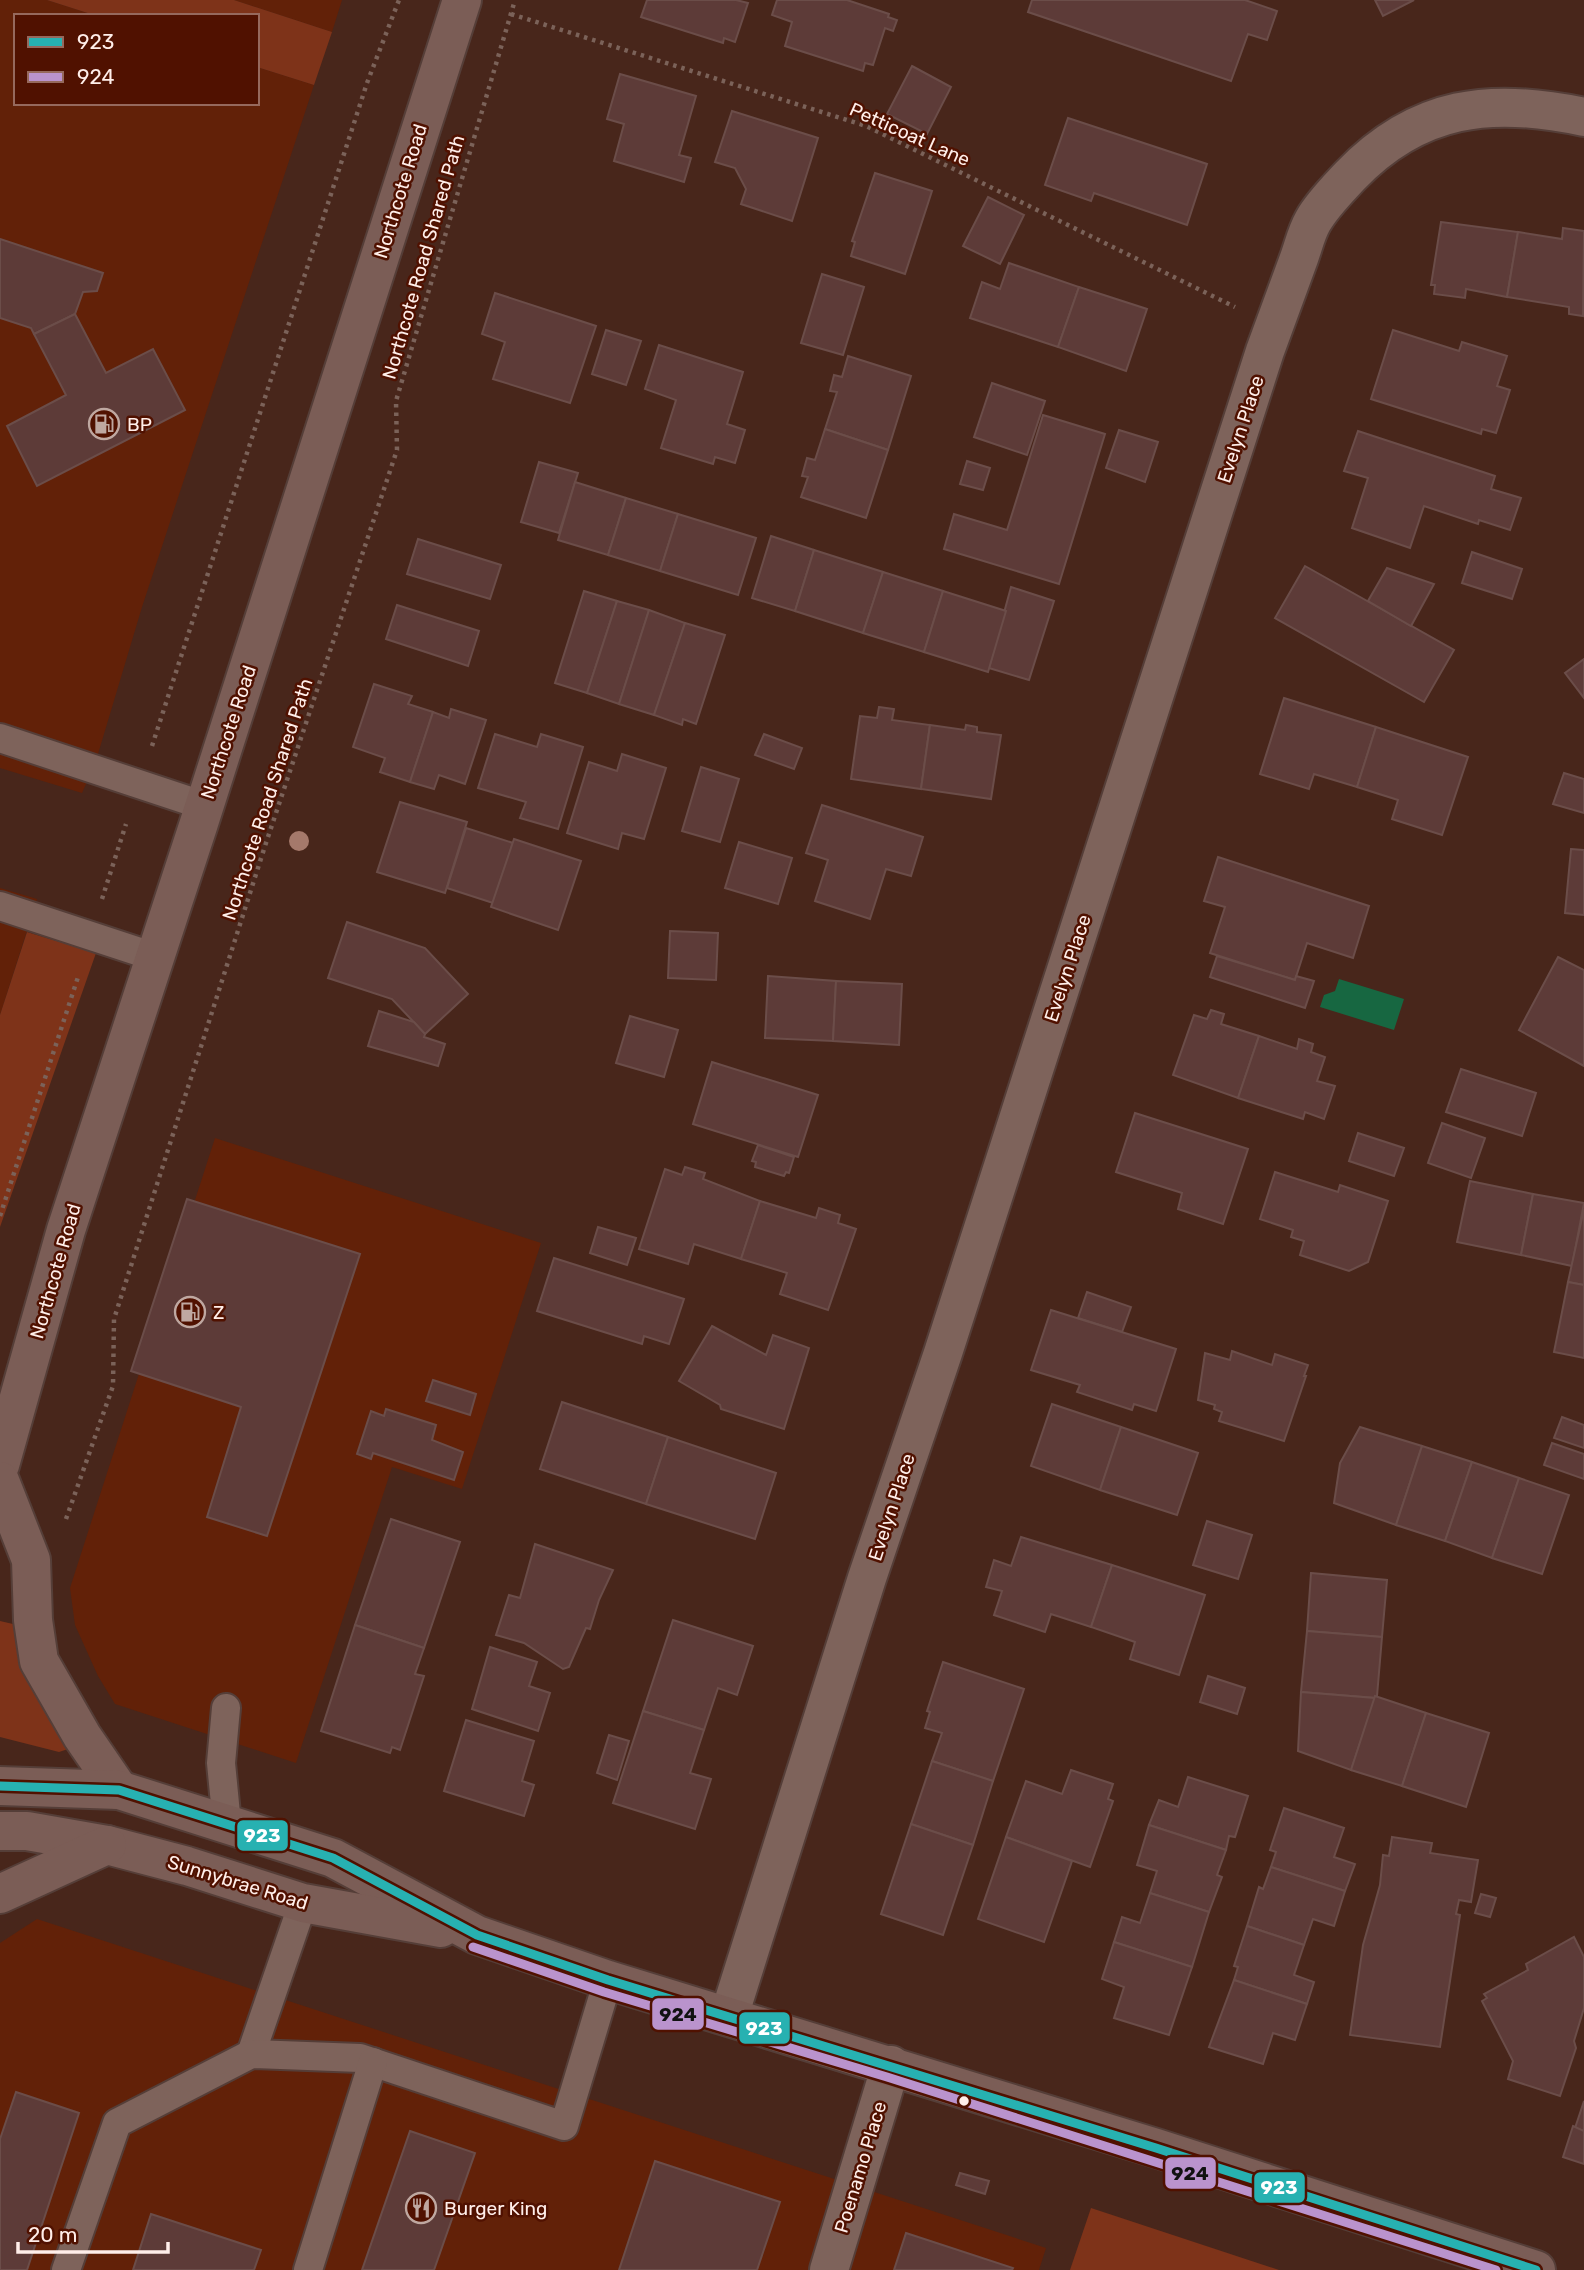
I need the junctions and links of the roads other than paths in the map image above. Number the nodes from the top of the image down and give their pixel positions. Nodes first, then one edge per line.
1 (462, 0) edge
2 (1584, 117) edge
3 (0, 738) edge
4 (205, 806) junction
5 (0, 906) edge
6 (155, 957) junction
7 (0, 1465) edge
8 (0, 1481) edge
9 (226, 1708) dead end
10 (0, 1786) edge
11 (119, 1790) junction
12 (227, 1825) junction
13 (0, 1831) edge
14 (107, 1844) junction
15 (0, 1894) edge
16 (303, 1903) junction
17 (477, 1935) junction
18 (608, 1980) junction
19 (729, 2016) junction
20 (251, 2054) junction
21 (373, 2062) junction
22 (891, 2065) junction
23 (66, 2270) edge
24 (308, 2270) edge
25 (829, 2270) edge
26 (1536, 2270) edge

1 - 4 main road, Northcote Road
2 - 19 street, Evelyn Place
3 - 4 lane
4 - 6 main road, Northcote Road
5 - 6 lane
6 - 7 main road, Northcote Road
8 - 11 main road
9 - 12 lane
10 - 11 main road, Sunnybrae Road
11 - 12 main road, Sunnybrae Road
12 - 17 main road, Sunnybrae Road
13 - 14 main road, Sunnybrae Road
14 - 15 main road
14 - 16 main road, Sunnybrae Road
16 - 17 main road, Sunnybrae Road
16 - 20 lane
17 - 18 main road, Sunnybrae Road
18 - 19 main road, Sunnybrae Road
18 - 21 lane
19 - 22 main road, Sunnybrae Road
20 - 21 lane
20 - 23 lane
21 - 24 lane
22 - 25 street, Poenamo Place
22 - 26 main road, Sunnybrae Road

